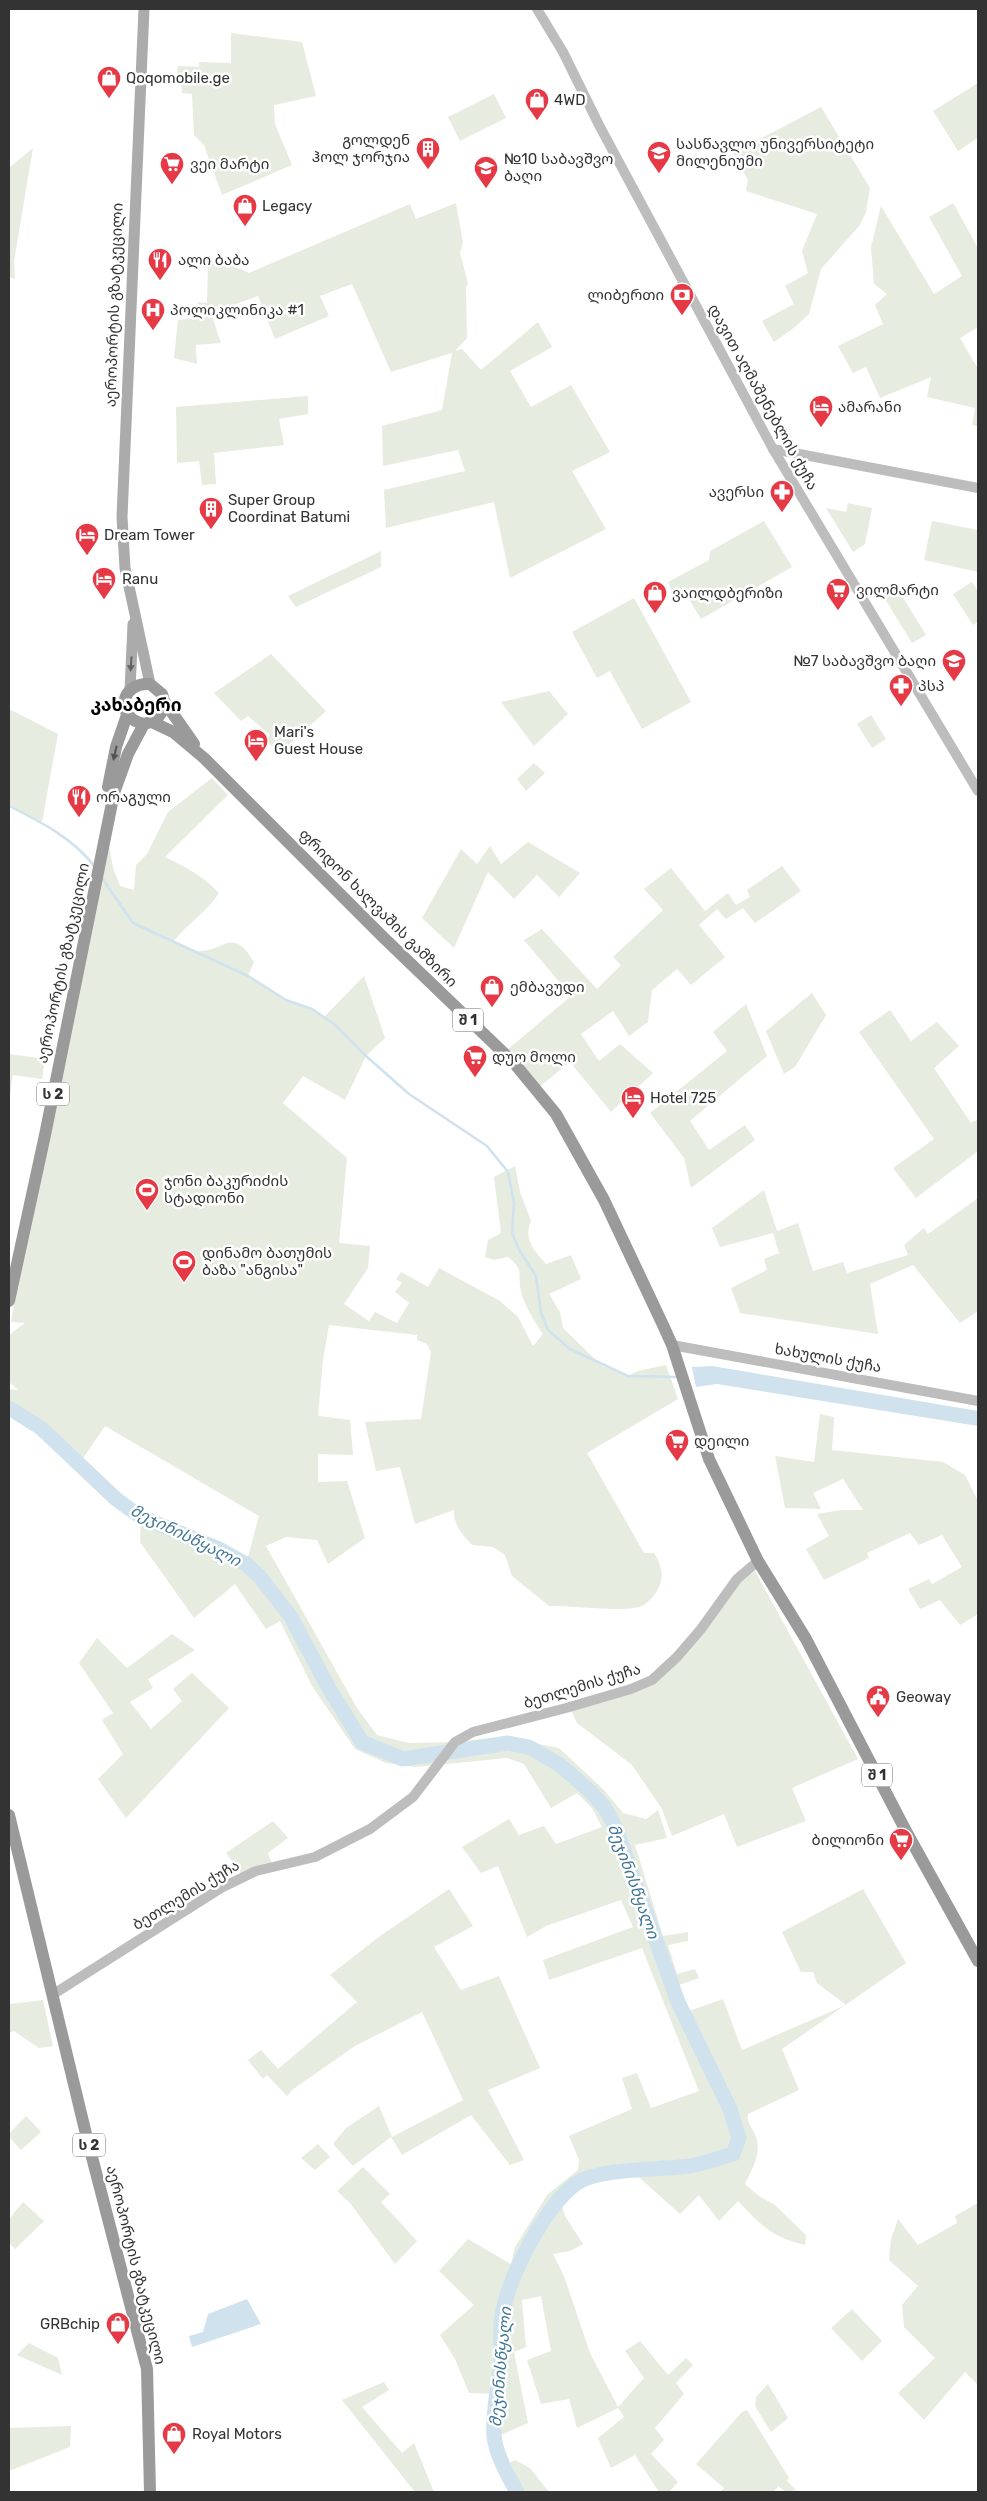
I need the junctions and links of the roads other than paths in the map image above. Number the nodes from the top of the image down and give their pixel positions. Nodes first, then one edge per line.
1 (144, 9) edge
2 (536, 9) edge
3 (773, 449) junction
4 (978, 488) edge
5 (132, 602) junction
6 (150, 684) junction
7 (130, 690) junction
8 (164, 701) junction
9 (127, 714) junction
10 (148, 723) junction
11 (204, 758) junction
12 (978, 791) edge
13 (98, 854) junction
14 (92, 886) junction
15 (9, 1268) edge
16 (9, 1301) edge
17 (672, 1345) junction
18 (978, 1400) edge
19 (758, 1561) junction
20 (9, 1815) edge
21 (9, 1843) edge
22 (978, 1961) edge
23 (52, 1995) junction
24 (142, 2492) edge
25 (150, 2492) edge

1 - 5 main road, აეროპორტის გზატკეცილი
2 - 3 street, დავით აღმაშენებლის ქუჩა
3 - 4 street
3 - 12 street, დავით აღმაშენებლის ქუჩა
5 - 6 main road, აეროპორტის გზატკეცილი
5 -> 7 main road, აეროპორტის გზატკეცილი
6 - 7 highway
6 - 8 highway
7 - 9 highway
8 - 10 highway
8 - 11 highway, შ 1
9 - 10 highway
9 -> 13 highway, აეროპორტის გზატკეცილი / ს 2
10 - 11 highway, შ 1
10 - 13 highway, აეროპორტის გზატკეცილი / ს 2
11 - 17 highway, ფრიდონ ხალვაშის გამზირი / შ 1
13 - 14 highway, აეროპორტის გზატკეცილი / ს 2
14 - 15 highway, აეროპორტის გზატკეცილი / ს 2
14 - 16 highway, აეროპორტის გზატკეცილი / ს 2
17 - 18 street, ხახულის ქუჩა
17 - 19 highway, ფრიდონ ხალვაშის გამზირი / შ 1
19 - 22 highway, ფრიდონ ხალვაშის გამზირი / შ 1
19 - 23 street, ბეთლემის ქუჩა
20 - 23 highway, აეროპორტის გზატკეცილი / ს 2
21 - 24 highway, აეროპორტის გზატკეცილი / ს 2
23 - 25 highway, აეროპორტის გზატკეცილი / ს 2

